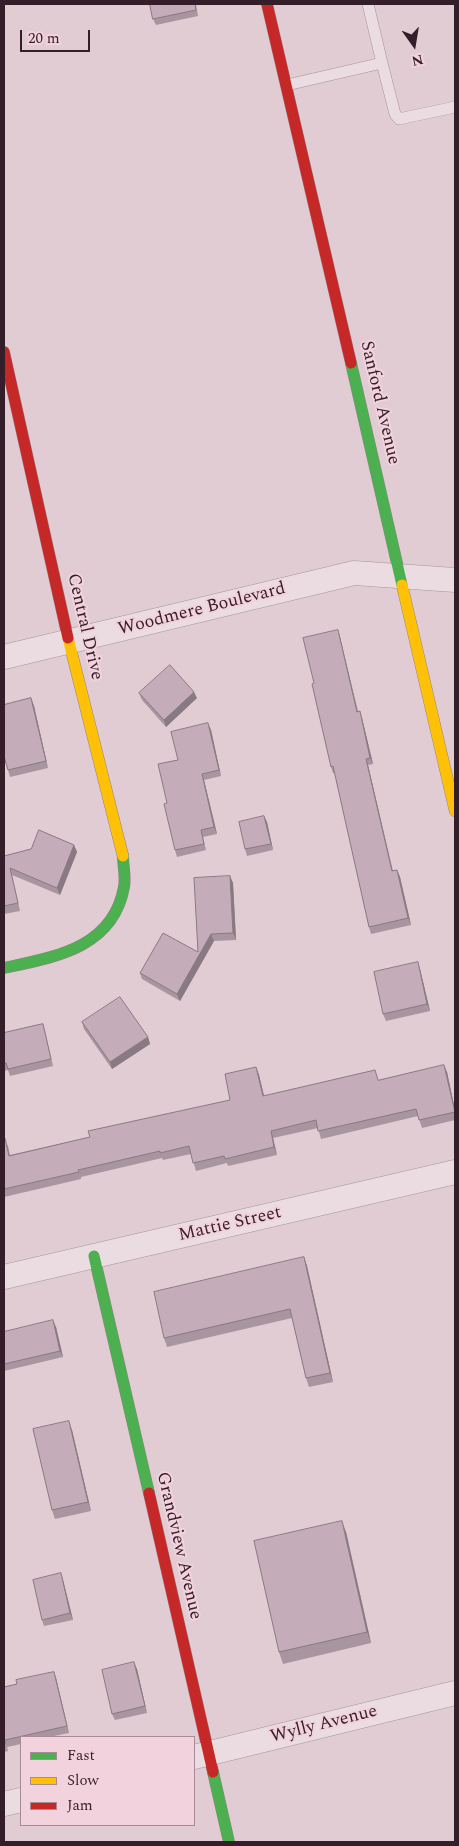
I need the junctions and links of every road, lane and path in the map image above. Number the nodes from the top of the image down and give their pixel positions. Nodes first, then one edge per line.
1 (267, 4) edge
2 (368, 4) edge
3 (382, 63) junction
4 (287, 85) junction
5 (455, 107) edge
6 (4, 352) edge
7 (401, 578) junction
8 (455, 580) edge
9 (69, 642) junction
10 (4, 657) edge
11 (455, 811) edge
12 (4, 968) edge
13 (455, 1172) edge
14 (94, 1256) junction
15 (4, 1277) edge
16 (455, 1694) edge
17 (201, 1756) edge
18 (20, 1800) edge
19 (4, 1804) edge
20 (229, 1842) edge

1 - 4 street, Sanford Avenue
2 - 3 lane
3 - 4 lane
3 - 5 lane
4 - 7 street, Sanford Avenue
6 - 9 street, Central Drive
7 - 8 street, Woodmere Boulevard
7 - 9 street, Woodmere Boulevard
7 - 11 street, Sanford Avenue
9 - 10 street, Woodmere Boulevard
9 - 12 street, Central Drive
13 - 14 street, Mattie Street
14 - 15 street, Mattie Street
14 - 17 street, Grandview Avenue
16 - 17 street, Wylly Avenue
17 - 20 street, Grandview Avenue
18 - 19 street

